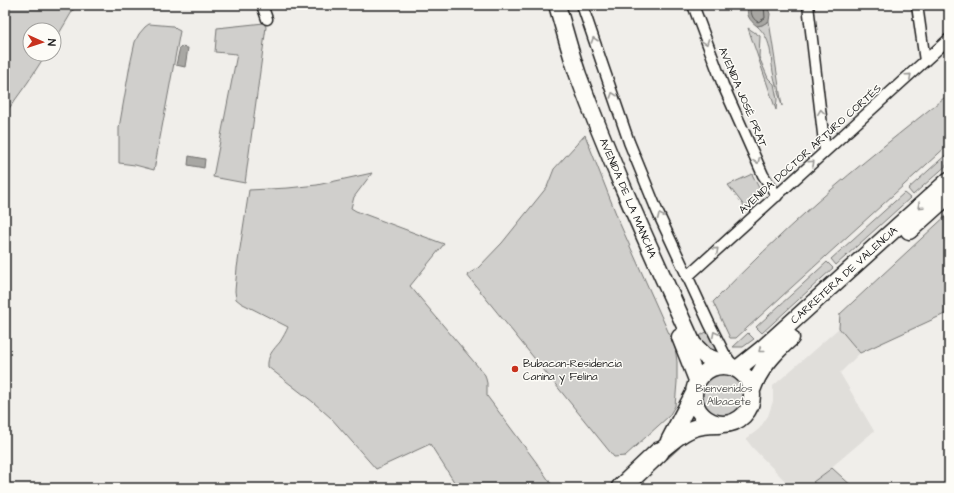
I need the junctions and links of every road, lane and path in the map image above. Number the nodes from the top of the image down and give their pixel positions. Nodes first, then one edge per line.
1 (262, 5) edge
2 (547, 5) edge
3 (557, 5) edge
4 (582, 5) edge
5 (693, 5) edge
6 (808, 5) edge
7 (918, 5) edge
8 (267, 19) dead end
9 (949, 39) edge
10 (925, 61) junction
11 (825, 151) junction
12 (949, 180) edge
13 (949, 195) edge
14 (777, 196) junction
15 (687, 277) junction
16 (734, 367) junction
17 (695, 387) junction
18 (752, 390) junction
19 (726, 424) junction
20 (659, 452) junction
21 (621, 488) edge

1 - 8 street
2 - 17 main road, AVENIDA DE LA MANCHA
3 - 16 main road, AVENIDA DE LA MANCHA
15 -> 4 street, AVENIDA DE LA MANCHA
5 -> 14 street, AVENIDA JOSÉ PRAT
11 -> 6 street
7 - 10 street
9 - 10 street, AVENIDA DOCTOR ARTURO CORTÉS
11 -> 10 street, AVENIDA DOCTOR ARTURO CORTÉS
14 -> 11 street, AVENIDA DOCTOR ARTURO CORTÉS
12 -> 16 main road, CARRETERA DE VALENCIA
13 - 18 main road, CARRETERA DE VALENCIA
15 -> 14 street, AVENIDA DOCTOR ARTURO CORTÉS
16 -> 15 street, AVENIDA DE LA MANCHA
16 - 17 main road
16 - 18 main road
17 - 19 main road
17 - 20 main road
18 - 19 main road
19 - 20 main road
20 - 21 highway

